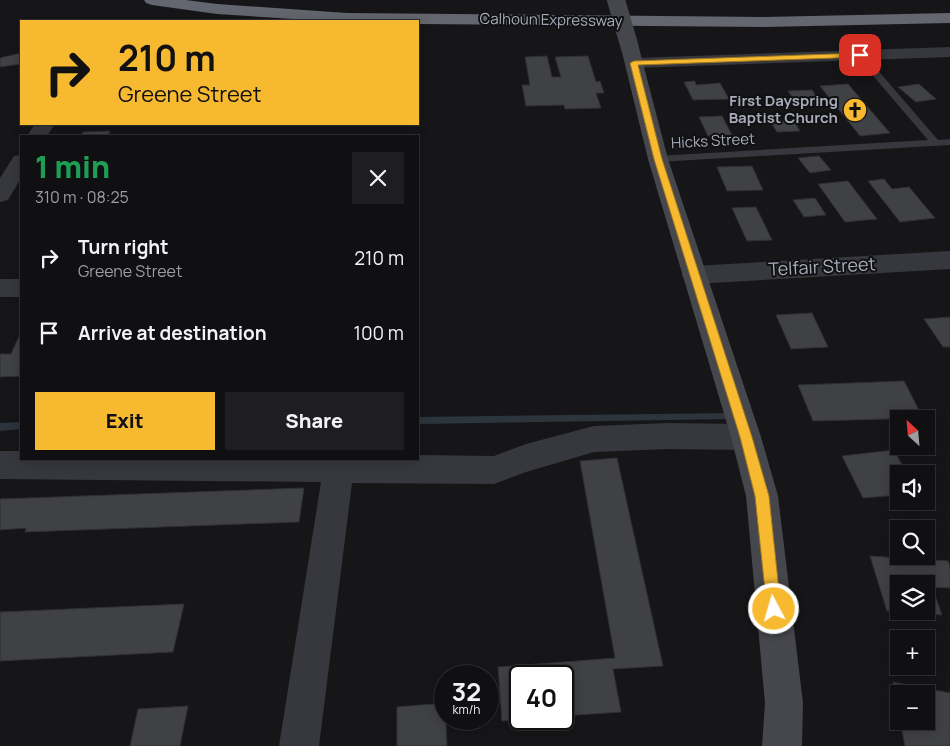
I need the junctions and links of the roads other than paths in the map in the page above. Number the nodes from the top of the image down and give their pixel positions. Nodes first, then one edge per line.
1 (152, 0) edge
2 (274, 0) edge
3 (616, 0) edge
4 (950, 4) edge
5 (843, 5) dead end
6 (689, 6) dead end
7 (950, 18) edge
8 (950, 52) edge
9 (860, 55) junction
10 (632, 56) junction
11 (950, 142) edge
12 (936, 143) junction
13 (658, 159) junction
14 (20, 163) edge
15 (0, 195) edge
16 (950, 260) edge
17 (694, 275) junction
18 (0, 288) edge
19 (20, 288) edge
20 (746, 437) junction
21 (0, 465) edge
22 (338, 469) junction
23 (300, 746) edge
24 (782, 746) edge

1 - 7 highway, Calhoun Expressway
2 - 6 highway, Calhoun Expressway
3 - 10 street, bridge
4 - 5 highway
8 - 9 street
9 - 10 street
9 - 12 lane
10 - 13 street
11 - 12 lane, Hicks Street
12 - 13 lane, Hicks Street
13 - 17 street
14 - 15 street
16 - 17 street, Telfair Street
17 - 20 street
18 - 19 street
20 - 22 street
20 - 24 street
21 - 22 street
22 - 23 street

